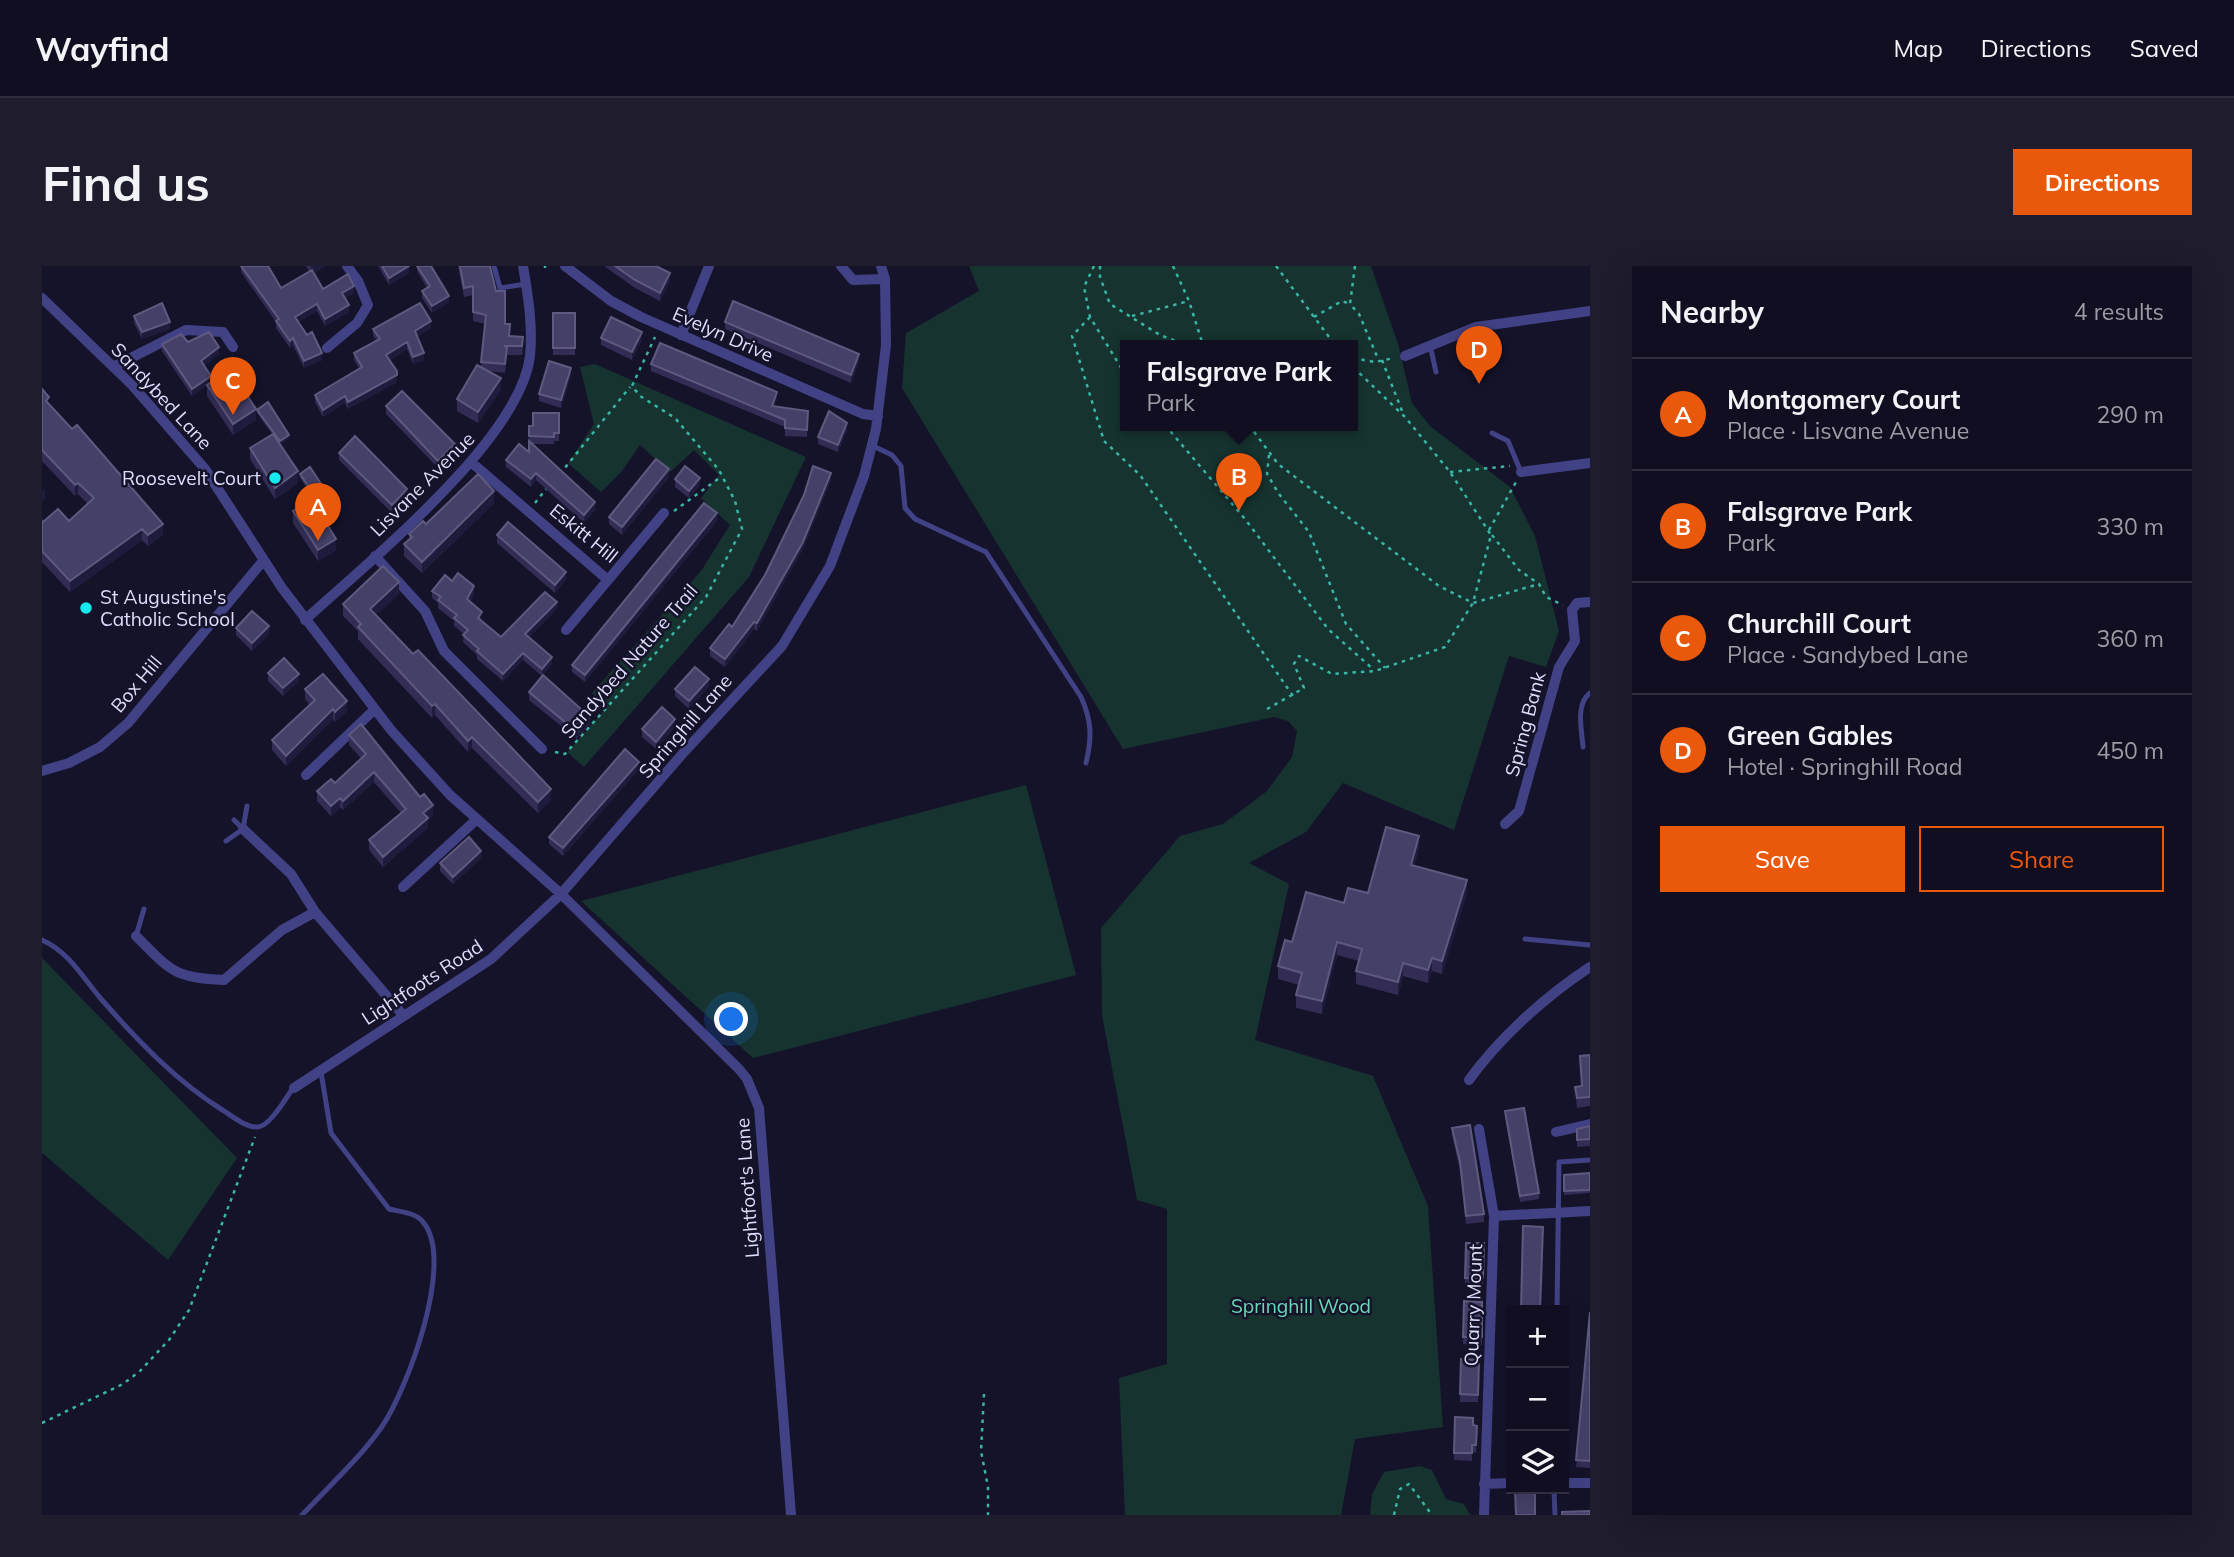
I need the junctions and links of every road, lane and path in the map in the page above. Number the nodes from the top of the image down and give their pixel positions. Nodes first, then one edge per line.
1 (347, 266) edge
2 (494, 266) edge
3 (523, 266) edge
4 (565, 266) edge
5 (709, 266) edge
6 (841, 266) edge
7 (881, 266) edge
8 (1094, 266) edge
9 (1100, 266) edge
10 (1172, 266) edge
11 (1276, 266) edge
12 (1355, 266) edge
13 (885, 279) junction
14 (526, 284) junction
15 (42, 298) edge
16 (1189, 301) junction
17 (1350, 304) junction
18 (1590, 311) edge
19 (1090, 317) junction
20 (1131, 317) junction
21 (1314, 317) junction
22 (661, 326) junction
23 (681, 335) junction
24 (1173, 340) edge
25 (1201, 340) edge
26 (1331, 340) edge
27 (1430, 345) junction
28 (233, 347) dead end
29 (327, 348) dead end
30 (1405, 356) joint
31 (1358, 359) edge
32 (1381, 361) junction
33 (1120, 366) edge
34 (113, 367) junction
35 (1358, 372) edge
36 (1437, 372) dead end
37 (632, 386) junction
38 (878, 416) junction
39 (1405, 417) junction
40 (1170, 431) edge
41 (1254, 431) edge
42 (1492, 433) dead end
43 (873, 446) junction
44 (1270, 453) junction
45 (471, 462) junction
46 (1590, 463) edge
47 (1450, 472) junction
48 (1521, 472) junction
49 (559, 474) edge
50 (723, 475) junction
51 (551, 484) edge
52 (528, 511) junction
53 (664, 513) joint
54 (1489, 530) junction
55 (1491, 535) junction
56 (374, 556) junction
57 (263, 561) junction
58 (608, 580) junction
59 (1539, 584) junction
60 (1590, 602) edge
61 (1473, 603) junction
62 (1572, 610) junction
63 (305, 620) junction
64 (566, 630) dead end
65 (1385, 668) junction
66 (1375, 671) junction
67 (1590, 693) edge
68 (1293, 696) junction
69 (509, 697) dead end
70 (500, 706) junction
71 (374, 709) junction
72 (1267, 709) dead end
73 (1583, 747) dead end
74 (542, 749) joint
75 (1086, 763) dead end
76 (42, 771) edge
77 (306, 775) dead end
78 (247, 806) dead end
79 (477, 819) junction
80 (234, 820) dead end
81 (1505, 824) dead end
82 (243, 829) junction
83 (226, 841) dead end
84 (403, 887) dead end
85 (561, 894) junction
86 (144, 909) dead end
87 (315, 912) junction
88 (136, 936) joint
89 (1525, 939) dead end
90 (42, 940) edge
91 (1590, 945) edge
92 (1590, 967) edge
93 (403, 1015) junction
94 (320, 1069) junction
95 (1469, 1080) dead end
96 (294, 1088) joint
97 (1590, 1124) edge
98 (259, 1127) junction
99 (1479, 1129) dead end
100 (1556, 1132) dead end
101 (1590, 1160) edge
102 (1590, 1211) edge
103 (1559, 1213) junction
104 (1494, 1216) junction
105 (1557, 1305) edge
106 (984, 1395) dead end
107 (42, 1423) edge
108 (1485, 1483) junction
109 (1506, 1483) edge
110 (1569, 1483) edge
111 (1590, 1483) edge
112 (1554, 1494) edge
113 (302, 1515) edge
114 (791, 1515) edge
115 (988, 1515) edge
116 (1394, 1515) edge
117 (1432, 1515) edge
118 (1484, 1515) edge
119 (1555, 1515) edge

1 - 29 street
2 - 14 lane
3 - 14 street, Lisvane Avenue
4 - 22 street, Evelyn Drive
5 - 23 street
6 - 13 street
7 - 13 street, Springhill Lane
8 - 19 path
9 - 20 path
10 - 16 path
11 - 21 path
12 - 17 path
13 - 38 street, Springhill Lane
14 - 45 street, Lisvane Avenue
15 - 34 street, Sandybed Lane
16 - 20 path
16 - 25 path
17 - 21 path
17 - 32 path
18 - 27 street
19 - 33 path
19 - 68 path
20 - 24 path
21 - 26 path
22 - 23 street, Evelyn Drive
22 - 37 path
23 - 38 street, Evelyn Drive
27 - 30 street
27 - 36 lane
28 - 34 street
30 - 32 path
31 - 32 path
32 - 39 path
34 - 57 street, Sandybed Lane
35 - 39 path
37 - 49 path
37 - 50 path, Sandybed Nature Trail
38 - 43 street, Springhill Lane
39 - 47 path
40 - 66 path
41 - 44 path
42 - 48 lane
43 - 75 lane
43 - 85 street, Springhill Lane
44 - 61 path
44 - 65 path
45 - 52 street, Eskitt Hill
45 - 56 street, Lisvane Avenue
46 - 48 street
47 - 48 path
47 - 54 path
48 - 54 path
50 - 53 path
50 - 74 path, Sandybed Nature Trail
51 - 52 path
52 - 58 street, Eskitt Hill
53 - 58 street, Eskitt Hill
54 - 55 path
55 - 59 path
55 - 61 path
56 - 63 street, Lisvane Avenue
56 - 70 street
57 - 63 street, Sandybed Lane
57 - 76 street, Box Hill
58 - 64 street
59 - 61 path
59 - 62 path
60 - 62 street
61 - 65 path
62 - 81 street, Spring Bank
63 - 71 street, Sandybed Lane
65 - 66 path
66 - 68 path
67 - 73 lane
68 - 72 path
69 - 70 street
70 - 74 street
71 - 77 street
71 - 79 street
78 - 82 lane
79 - 84 street
79 - 85 street
80 - 82 lane
82 - 83 lane
82 - 87 street
85 - 93 street, Lightfoots Road
85 - 114 street, Lightfoot's Lane
86 - 88 lane
87 - 88 street
87 - 93 street
89 - 91 lane
90 - 98 lane
92 - 95 street
93 - 94 street, Lightfoots Road
94 - 96 street, Lightfoots Road
94 - 113 lane
96 - 98 lane
97 - 100 street
98 - 107 path
99 - 104 street, Quarry Mount
101 - 103 lane
102 - 103 street
103 - 104 street
103 - 105 lane
104 - 108 street, Quarry Mount
106 - 115 path
108 - 109 street
108 - 118 street, Quarry Mount
110 - 111 street
112 - 119 lane
116 - 117 path

